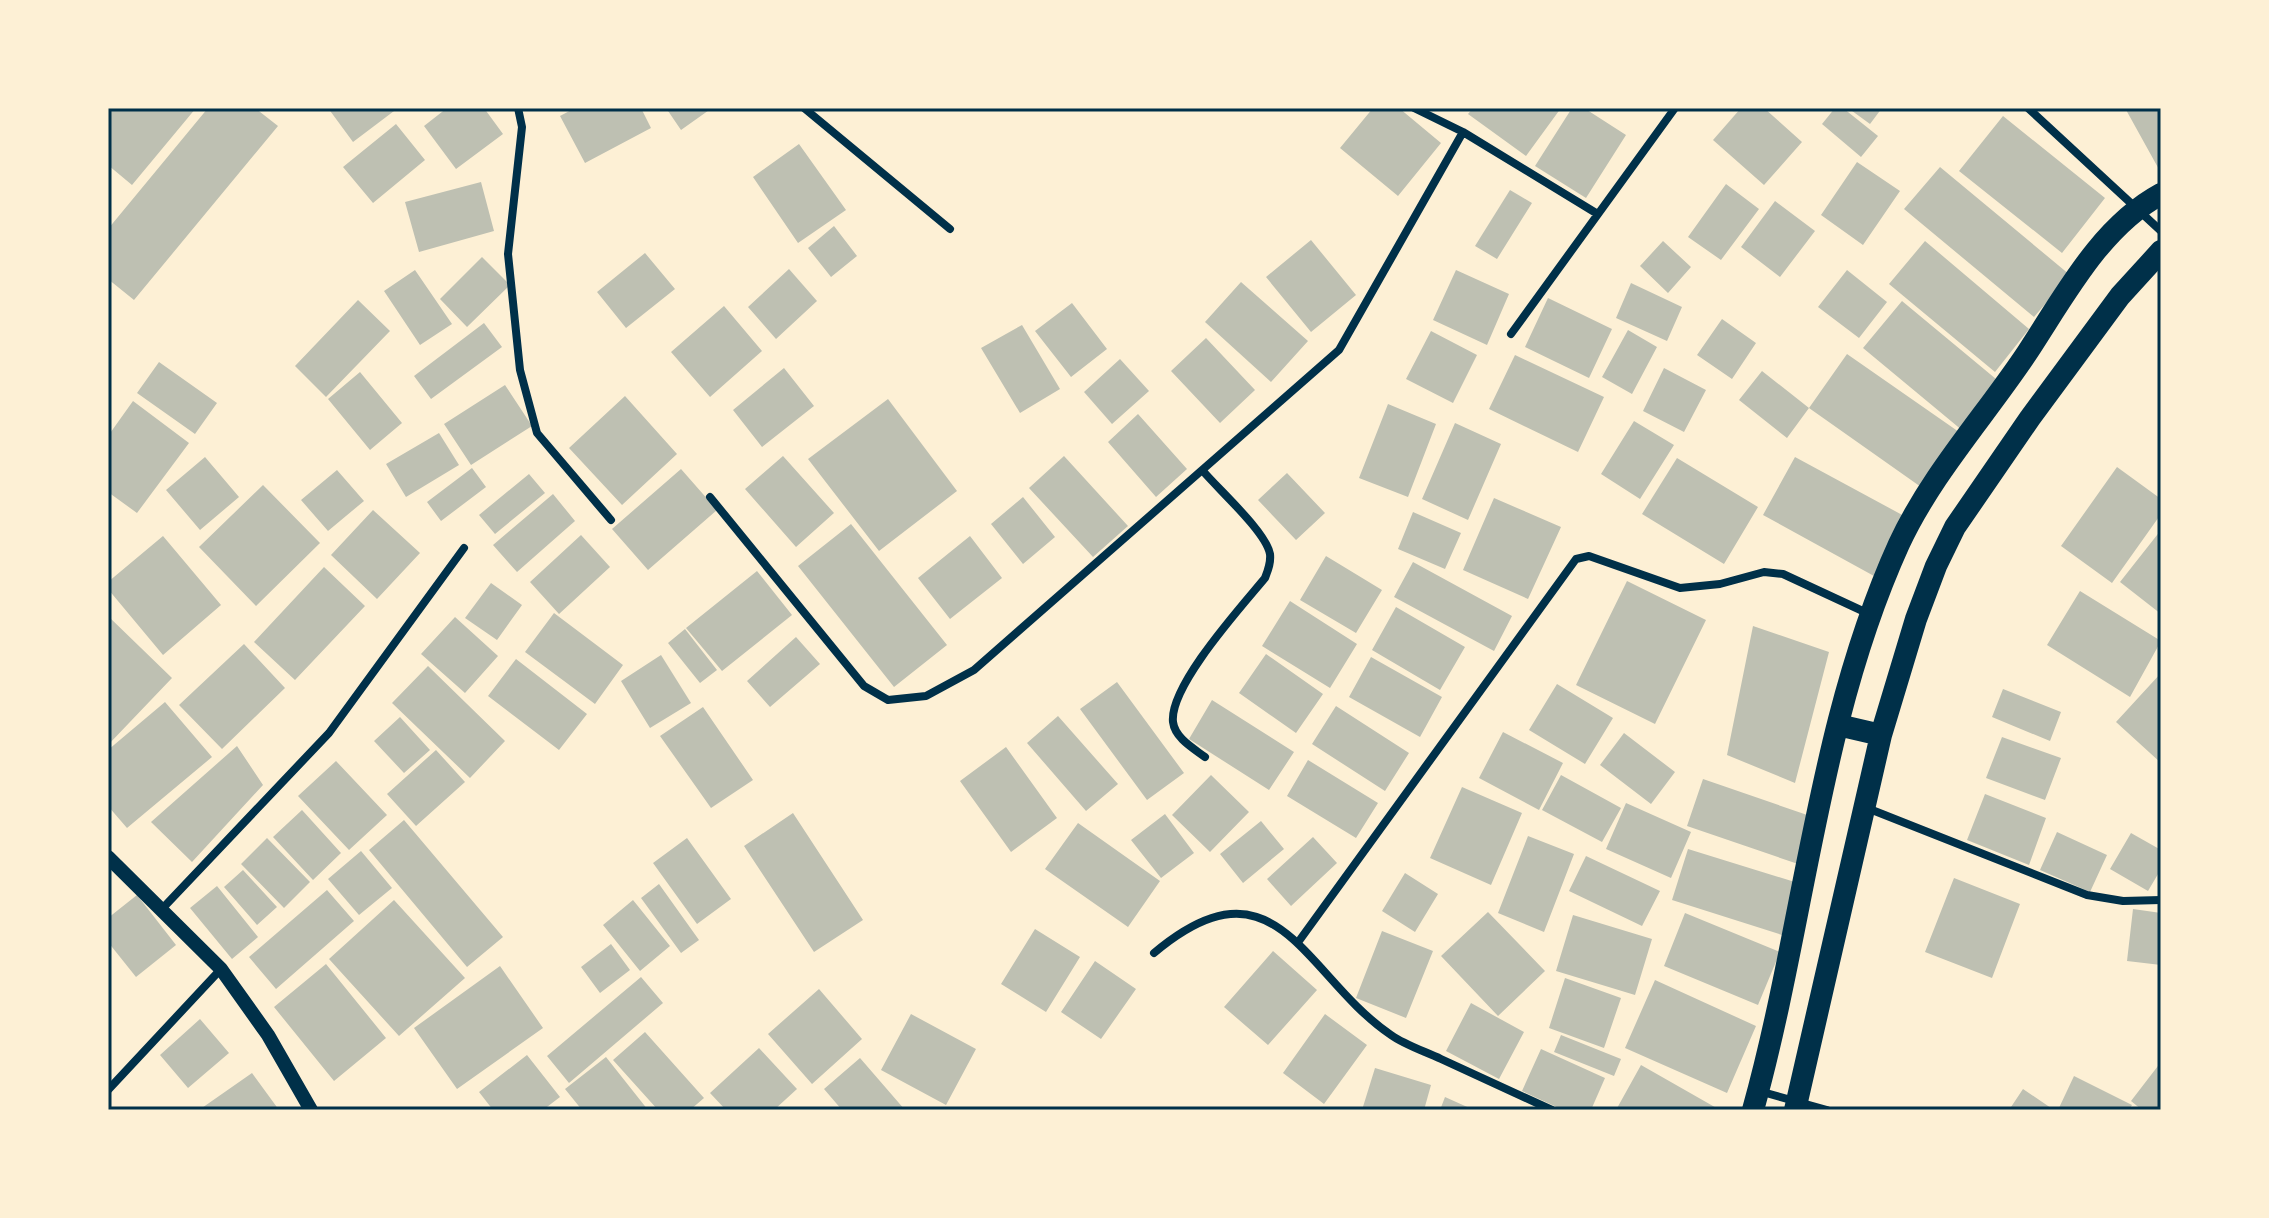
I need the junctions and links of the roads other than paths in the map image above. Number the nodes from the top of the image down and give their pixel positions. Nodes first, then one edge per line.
1 (518, 108) edge
2 (804, 108) edge
3 (1414, 108) edge
4 (1675, 108) edge
5 (2028, 108) edge
6 (1463, 132) junction
7 (2161, 194) edge
8 (2137, 206) junction
9 (1596, 213) junction
10 (950, 229) dead end
11 (2161, 231) edge
12 (2161, 251) edge
13 (1511, 334) dead end
14 (1203, 471) junction
15 (710, 497) dead end
16 (611, 520) dead end
17 (464, 548) dead end
18 (1872, 615) junction
19 (1838, 725) junction
20 (1881, 735) junction
21 (1205, 757) dead end
22 (1864, 806) junction
23 (108, 857) edge
24 (2161, 900) edge
25 (161, 910) junction
26 (1299, 941) junction
27 (1154, 953) dead end
28 (221, 969) junction
29 (108, 1090) edge
30 (1755, 1100) edge
31 (1796, 1105) edge
32 (311, 1110) edge
33 (1552, 1110) edge
34 (1827, 1110) edge

1 - 16 street
2 - 10 street
3 - 6 street
4 - 9 street
5 - 8 street
6 - 9 street
6 - 14 street
7 - 8 highway
8 - 11 street
8 - 18 highway
9 - 13 street
12 - 20 highway
14 - 15 street
14 - 21 street
17 - 25 street
18 - 19 highway
18 - 26 street
19 - 20 highway
19 - 30 highway
20 - 22 highway
22 - 24 street
22 - 31 highway
23 - 25 street
25 - 28 street
26 - 27 street
26 - 33 street
28 - 29 street
28 - 32 street
30 - 31 street
31 - 34 street

